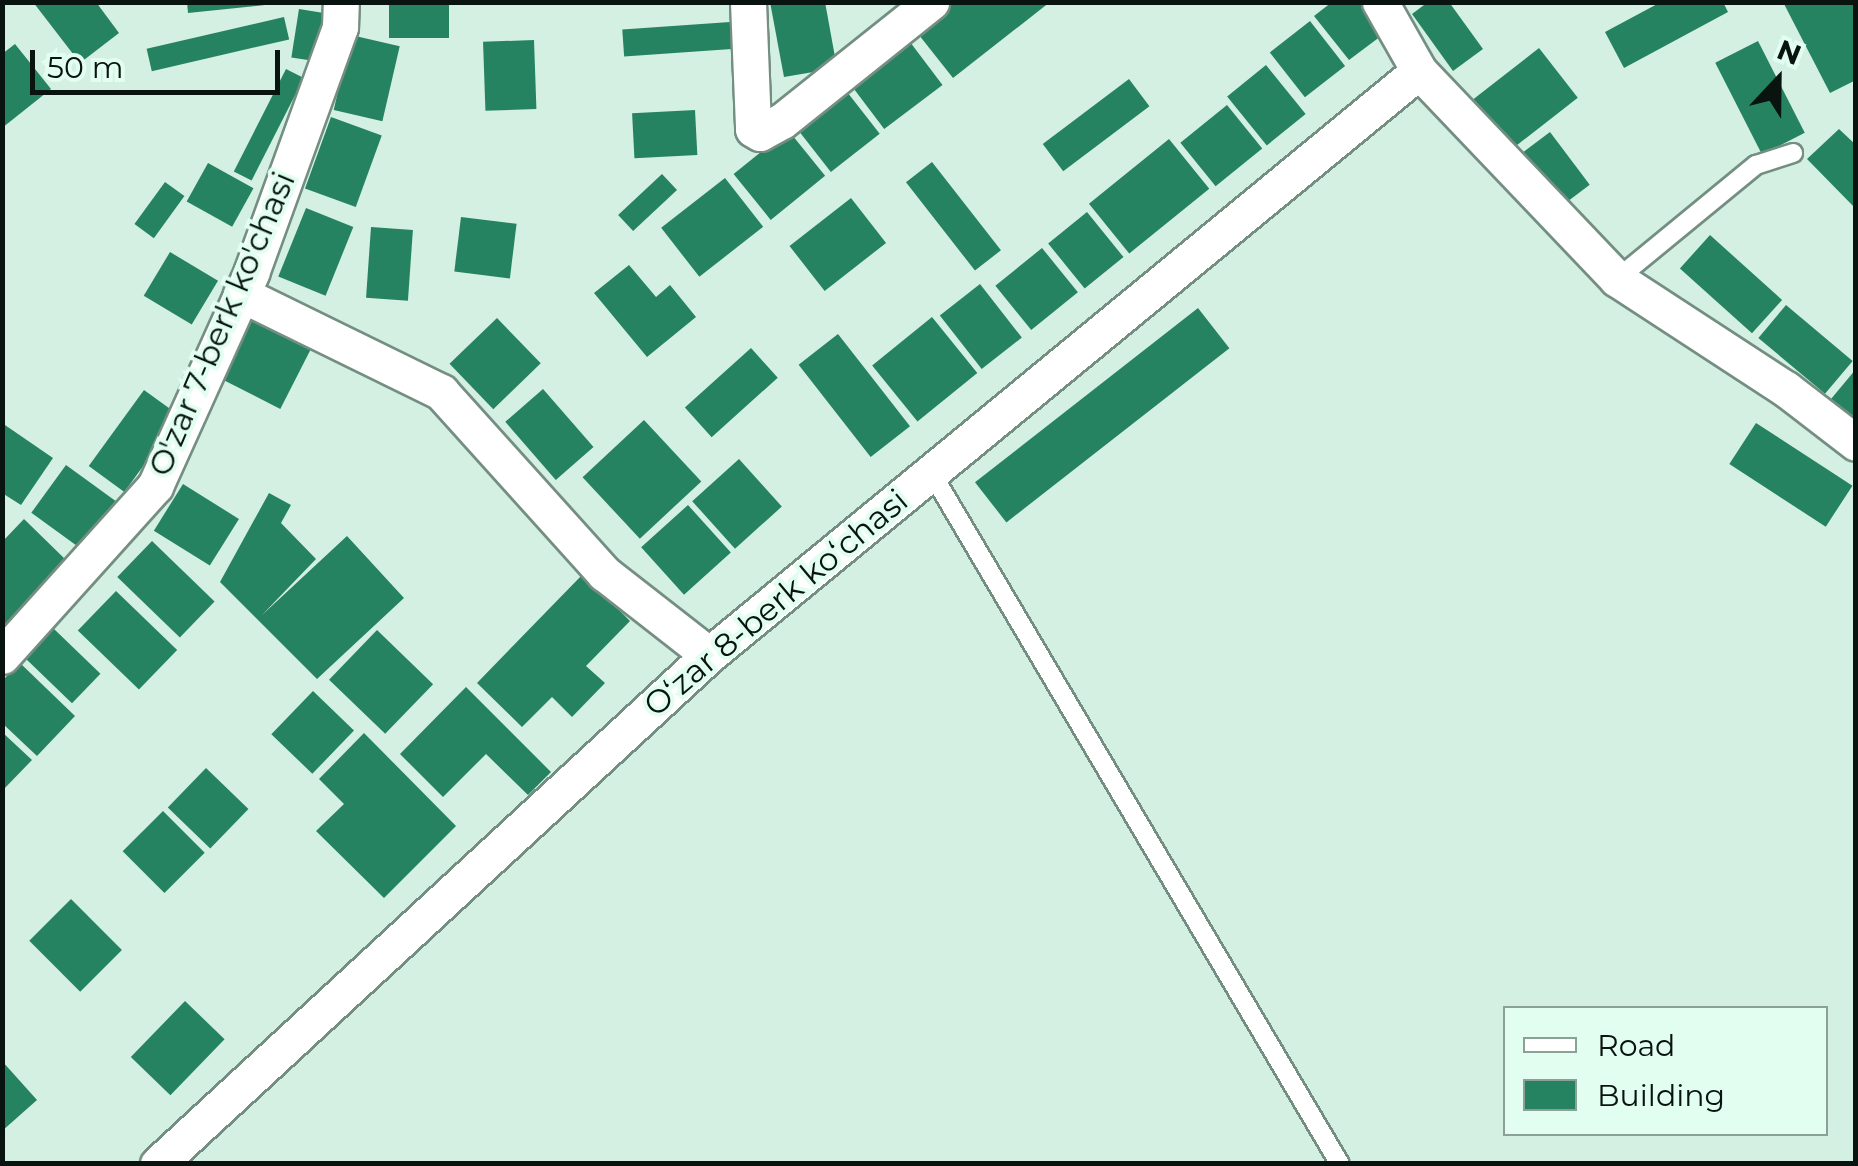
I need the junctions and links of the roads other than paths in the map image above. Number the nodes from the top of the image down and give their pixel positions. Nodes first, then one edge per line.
1 (340, 2) edge
2 (748, 2) edge
3 (931, 2) edge
4 (1380, 2) edge
5 (1419, 71) junction
6 (1793, 153) dead end
7 (1617, 279) junction
8 (242, 294) junction
9 (1856, 443) edge
10 (931, 472) junction
11 (709, 654) junction
12 (2, 656) edge
13 (158, 1164) edge
14 (1340, 1164) edge

1 - 8 street, O'zar 7-berk ko'chasi
2 - 3 street
4 - 5 street
5 - 7 street
5 - 10 street, Oʻzar 8-berk koʻchasi
6 - 7 lane
7 - 9 street
8 - 11 street
8 - 12 street, O'zar 7-berk ko'chasi
10 - 11 street, Oʻzar 8-berk koʻchasi
10 - 14 lane
11 - 13 street, Oʻzar 8-berk koʻchasi

